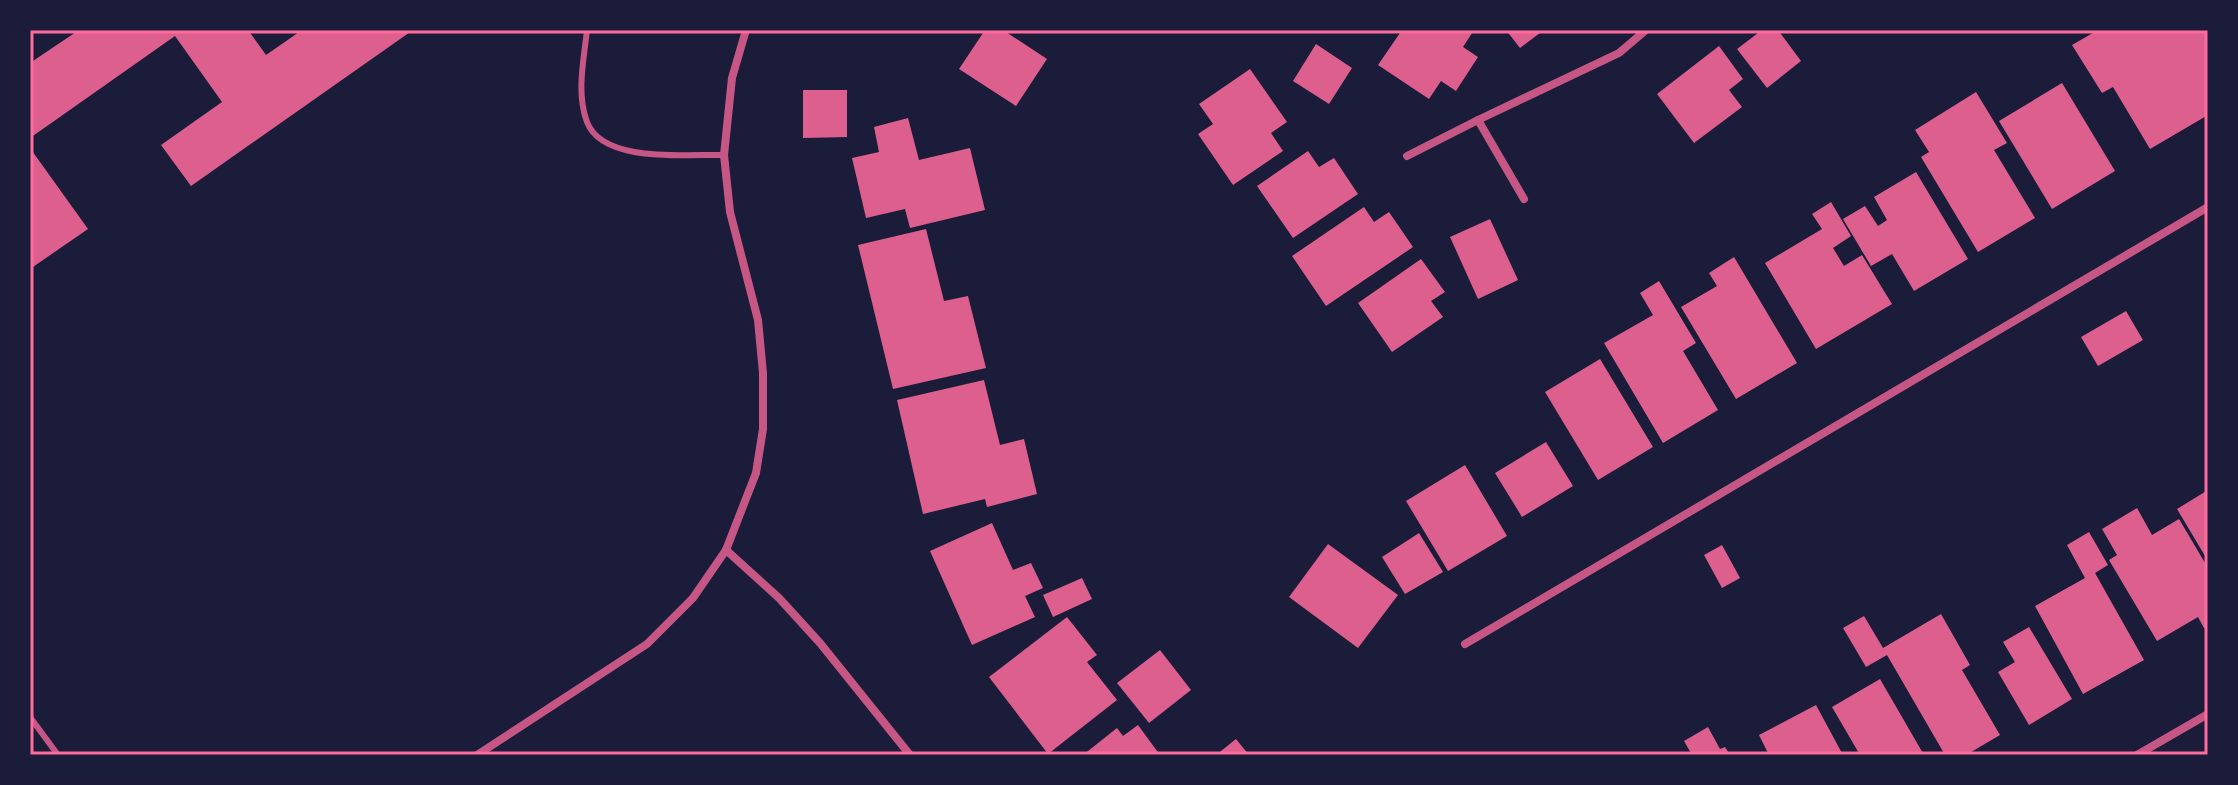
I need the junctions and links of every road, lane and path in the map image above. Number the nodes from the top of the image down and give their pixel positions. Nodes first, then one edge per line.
1 (587, 30) edge
2 (746, 30) edge
3 (1646, 30) edge
4 (1478, 120) junction
5 (724, 155) junction
6 (1407, 156) dead end
7 (1524, 199) dead end
8 (2208, 207) edge
9 (726, 550) junction
10 (1465, 644) dead end
11 (2208, 714) edge
12 (30, 717) edge
13 (58, 755) edge
14 (477, 755) edge
15 (910, 755) edge
16 (2137, 755) edge

1 - 5 lane
2 - 5 street
3 - 4 street
4 - 6 street
4 - 7 street
5 - 9 street
8 - 10 street
9 - 14 street
9 - 15 street
11 - 16 street
12 - 13 lane

